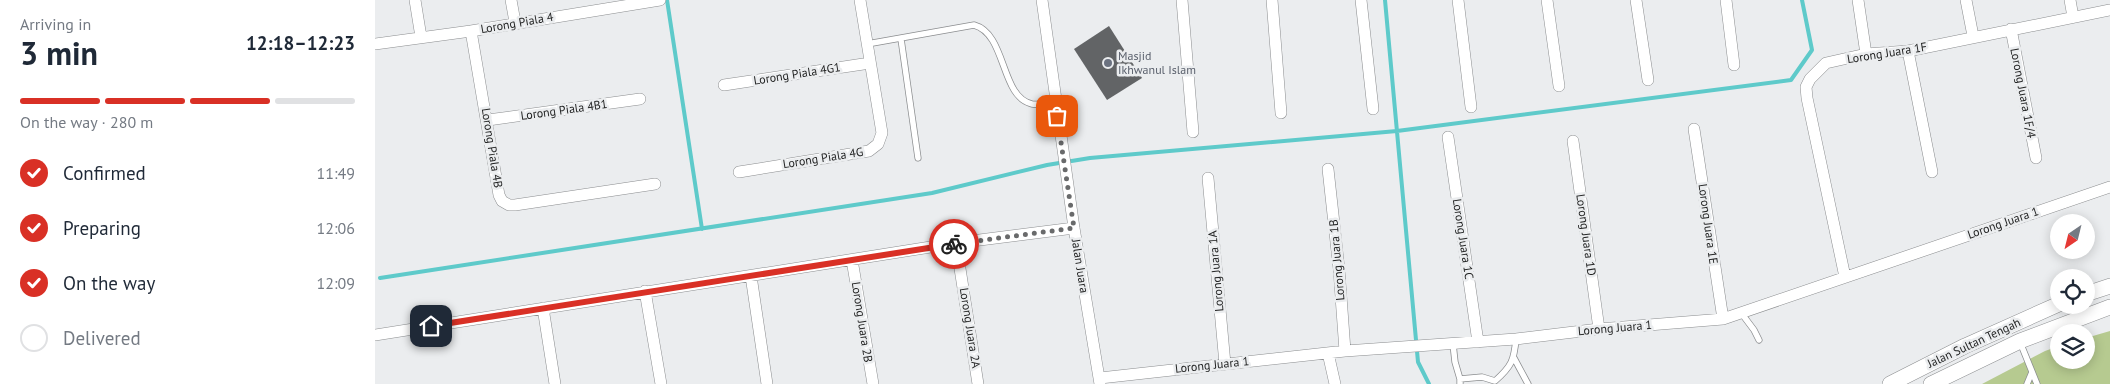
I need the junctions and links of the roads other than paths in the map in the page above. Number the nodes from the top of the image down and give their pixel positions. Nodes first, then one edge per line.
1 (415, 0) edge
2 (511, 0) edge
3 (660, 0) edge
4 (860, 0) edge
5 (1042, 0) edge
6 (1183, 0) edge
7 (1272, 0) edge
8 (1361, 0) edge
9 (1458, 0) edge
10 (1547, 0) edge
11 (1636, 0) edge
12 (1726, 0) edge
13 (1858, 0) edge
14 (1966, 0) edge
15 (2070, 0) edge
16 (655, 1) edge
17 (607, 4) edge
18 (2110, 10) edge
19 (2073, 17) junction
20 (515, 22) junction
21 (2011, 29) junction
22 (471, 31) junction
23 (1973, 36) junction
24 (421, 37) junction
25 (901, 39) junction
26 (375, 44) edge
27 (867, 44) junction
28 (1908, 51) junction
29 (1866, 54) junction
30 (870, 63) junction
31 (1734, 65) dead end
32 (1648, 80) dead end
33 (724, 85) dead end
34 (1559, 86) dead end
35 (640, 99) dead end
36 (1055, 102) junction
37 (1471, 107) dead end
38 (1373, 109) dead end
39 (1281, 113) dead end
40 (488, 120) junction
41 (1694, 129) dead end
42 (1193, 132) dead end
43 (1448, 137) dead end
44 (1573, 141) dead end
45 (918, 158) dead end
46 (2036, 158) dead end
47 (1328, 169) dead end
48 (739, 172) dead end
49 (1932, 172) dead end
50 (1208, 178) dead end
51 (655, 184) dead end
52 (2110, 186) edge
53 (1074, 228) junction
54 (956, 243) junction
55 (852, 260) junction
56 (751, 276) junction
57 (1845, 277) junction
58 (2110, 286) edge
59 (2095, 291) edge
60 (645, 292) junction
61 (2110, 307) edge
62 (543, 308) junction
63 (2050, 308) edge
64 (1741, 314) junction
65 (1723, 319) junction
66 (1599, 329) junction
67 (375, 335) edge
68 (1516, 339) junction
69 (1759, 340) dead end
70 (2020, 341) junction
71 (1478, 342) junction
72 (1453, 344) junction
73 (1345, 351) junction
74 (1328, 353) junction
75 (1514, 358) junction
76 (1225, 364) junction
77 (2032, 372) junction
78 (1100, 381) edge
79 (1460, 382) edge
80 (1496, 382) edge
81 (1336, 383) edge
82 (555, 384) edge
83 (661, 384) edge
84 (767, 384) edge
85 (873, 384) edge
86 (978, 384) edge
87 (1528, 384) edge
88 (1890, 384) edge
89 (1931, 384) edge
90 (2027, 384) edge
91 (2037, 384) edge

1 - 24 street
2 - 20 street
3 - 16 street, Lorong Piala 4
4 - 27 street, Lorong Piala 4G
5 - 36 street, Jalan Juara
6 - 42 street
7 - 39 street
8 - 38 street
9 - 37 street
10 - 34 street
11 - 32 street
12 - 31 street
13 - 29 street
14 - 23 street
15 - 19 street
16 - 17 street, Lorong Piala 4
17 - 20 street, Lorong Piala 4
18 - 19 street, Lorong Juara 1F
19 - 21 street, Lorong Juara 1F
20 - 22 street, Lorong Piala 4
21 - 23 street, Lorong Juara 1F
21 - 46 street, Lorong Juara 1F/4
22 - 24 street, Lorong Piala 4
22 - 40 street, Lorong Piala 4B
23 - 28 street, Lorong Juara 1F
24 - 26 street, Lorong Piala 4
25 - 27 lane
25 - 36 lane
25 - 45 lane
27 - 30 street, Lorong Piala 4G
28 - 29 street, Lorong Juara 1F
28 - 49 street
29 - 57 street, Lorong Juara 1F
30 - 33 street, Lorong Piala 4G1
30 - 48 street, Lorong Piala 4G
35 - 40 street, Lorong Piala 4B1
36 - 53 street, Jalan Juara
40 - 51 street, Lorong Piala 4B
41 - 65 street, Lorong Juara 1E
43 - 71 street, Lorong Juara 1C
44 - 66 street, Lorong Juara 1D
47 - 73 street, Lorong Juara 1B
50 - 76 street, Lorong Juara 1A
52 - 57 street, Lorong Juara 1
53 - 54 street
53 - 78 street, Jalan Juara
54 - 55 street
54 - 86 street, Lorong Juara 2A
55 - 56 street
55 - 85 street, Lorong Juara 2B
56 - 60 street
56 - 84 street
57 - 64 street, Lorong Juara 1
58 - 59 main road
60 - 62 street
60 - 83 street
61 - 70 main road, Jalan Sultan Tengah
62 - 67 street
62 - 82 street
63 - 88 main road, Jalan Sultan Tengah
64 - 65 street, Lorong Juara 1
64 - 69 lane
65 - 66 street, Lorong Juara 1
66 - 68 street, Lorong Juara 1
68 - 71 street, Lorong Juara 1
68 - 75 lane
70 - 77 lane
70 - 89 main road, Jalan Sultan Tengah
71 - 72 street, Lorong Juara 1
72 - 73 street, Lorong Juara 1
72 - 79 lane
73 - 74 street, Lorong Juara 1
74 - 76 street, Lorong Juara 1
74 - 81 street
75 - 80 lane
75 - 87 lane
76 - 78 street, Lorong Juara 1
77 - 90 lane
77 - 91 lane
79 - 80 lane

